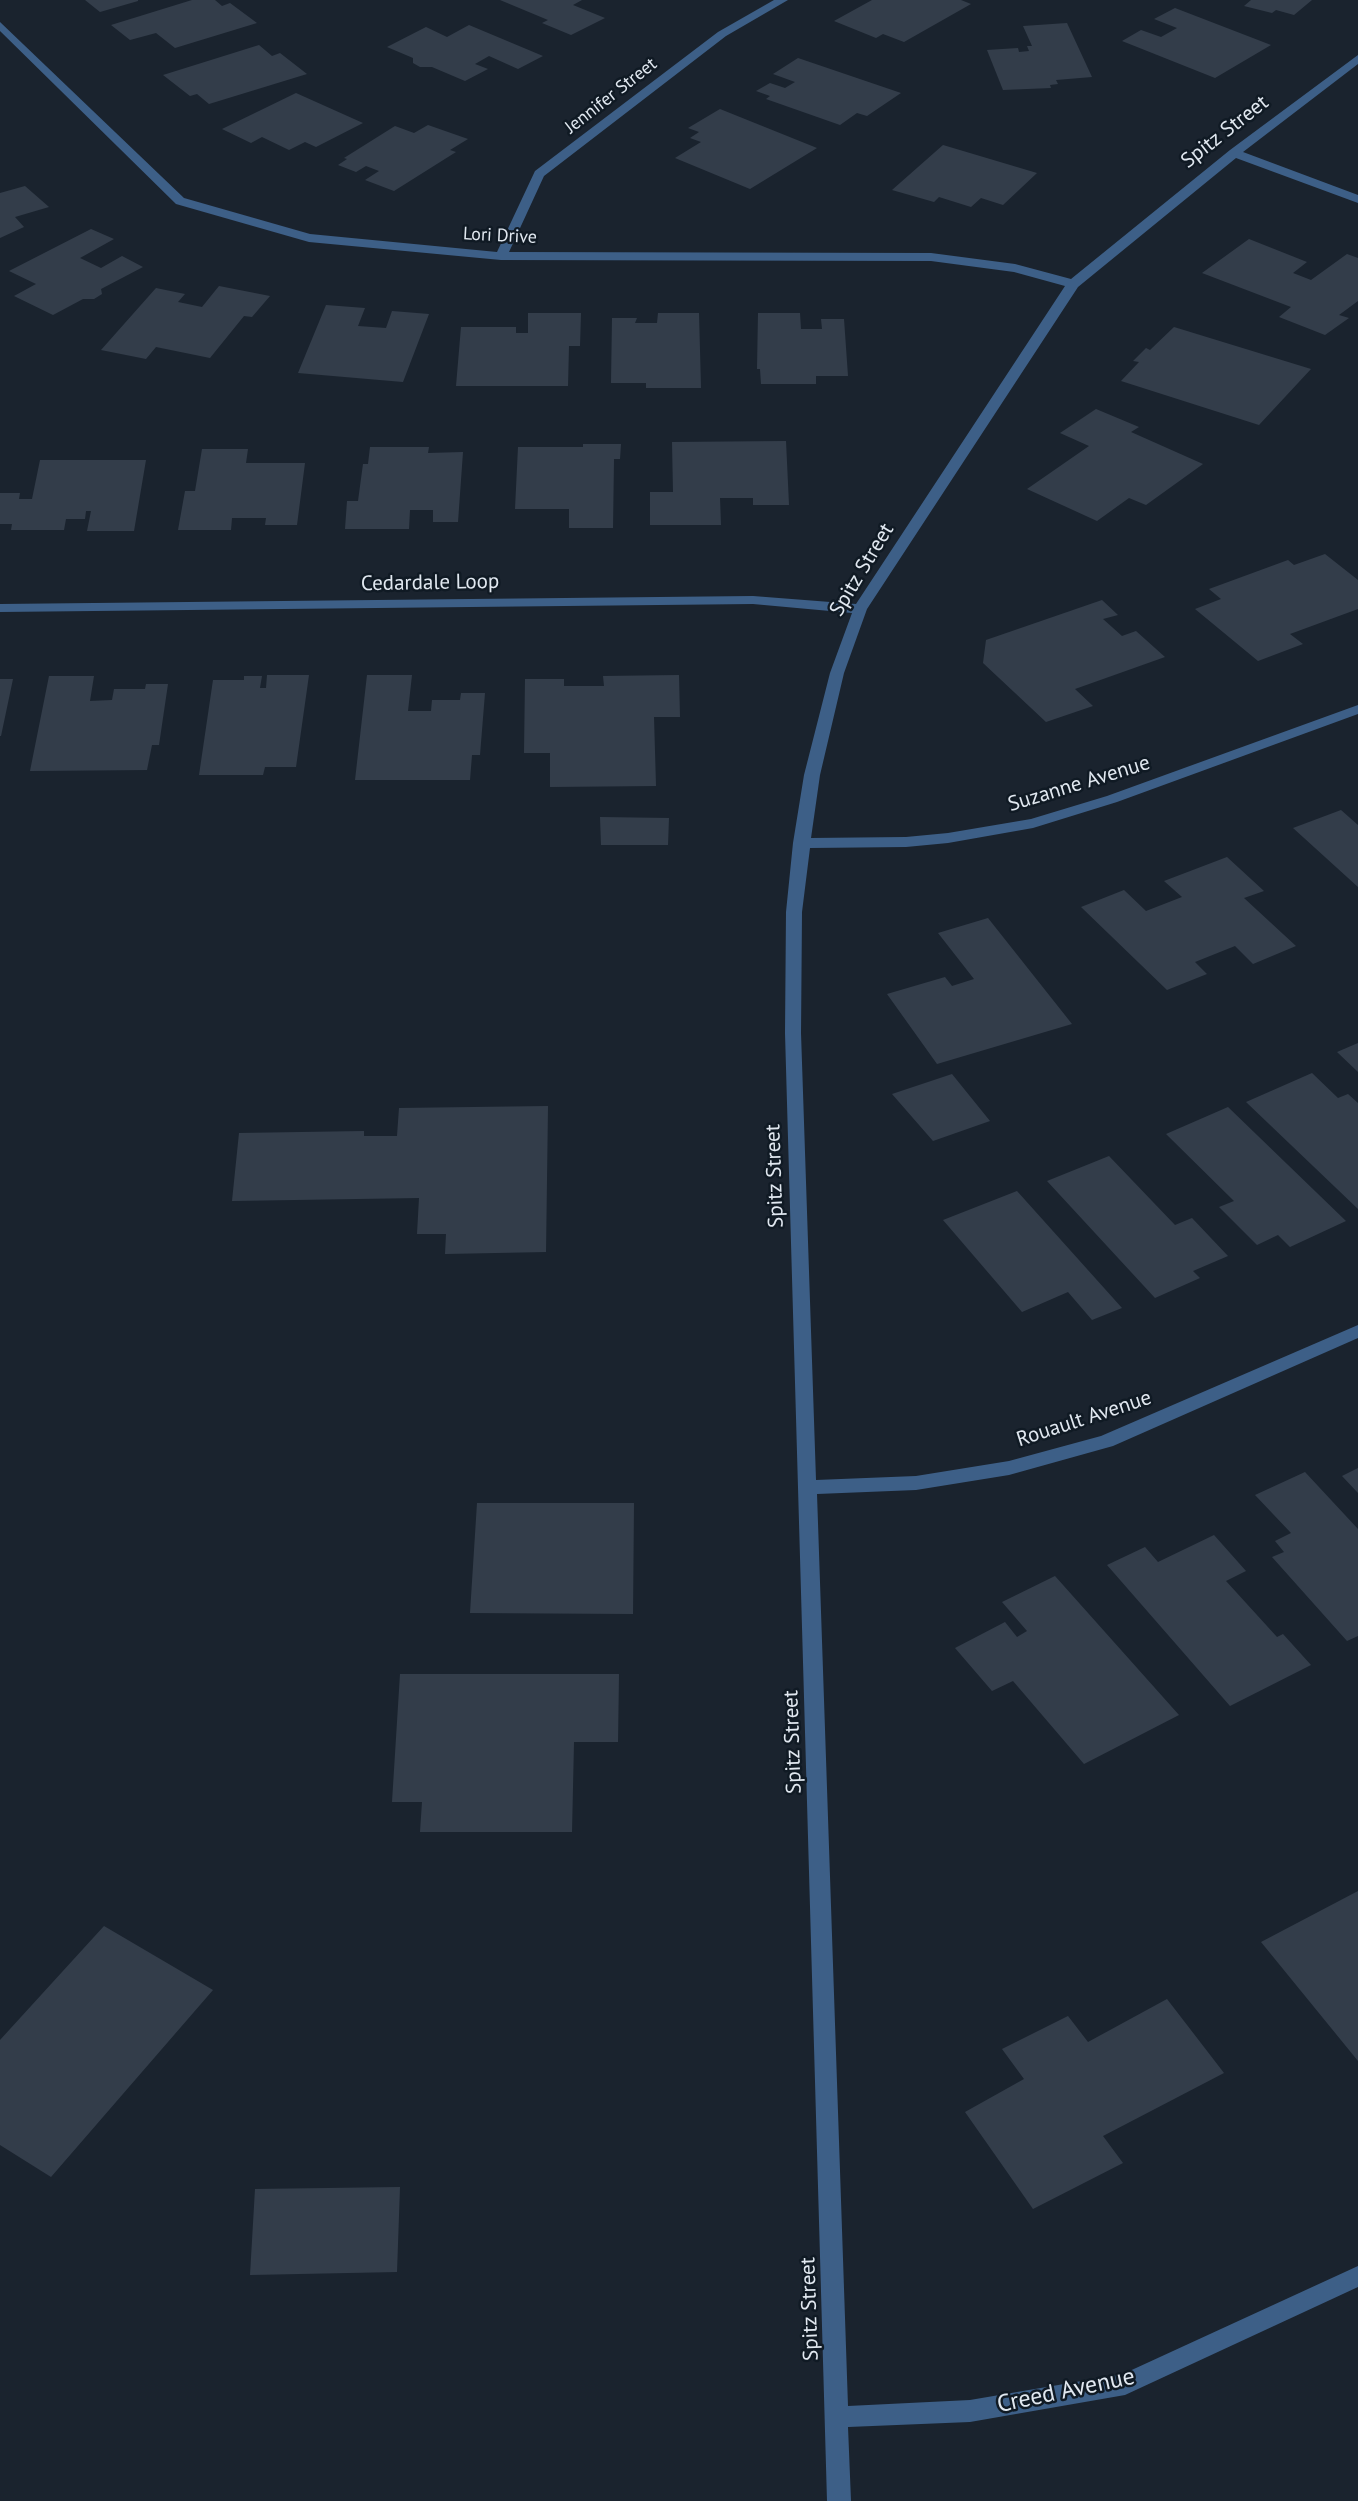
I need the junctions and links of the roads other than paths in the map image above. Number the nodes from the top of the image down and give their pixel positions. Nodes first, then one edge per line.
1 (782, 0) edge
2 (0, 25) edge
3 (1358, 58) edge
4 (1234, 153) junction
5 (1358, 199) edge
6 (501, 256) junction
7 (1073, 284) junction
8 (0, 608) edge
9 (860, 609) junction
10 (1358, 709) edge
11 (802, 843) junction
12 (1358, 1331) edge
13 (808, 1487) junction
14 (1358, 2276) edge
15 (836, 2417) junction
16 (839, 2501) edge

1 - 6 street, Jennifer Street
2 - 6 street, Lori Drive
3 - 4 street, Spitz Street
4 - 5 street
4 - 7 street, Spitz Street
6 - 7 street, Lori Drive
7 - 9 street, Spitz Street
8 - 9 street, Cedardale Loop
9 - 11 street, Spitz Street
10 - 11 street, Suzanne Avenue
11 - 13 street, Spitz Street
12 - 13 street, Rouault Avenue
13 - 15 street, Spitz Street
14 - 15 street, Creed Avenue
15 - 16 street, Spitz Street

